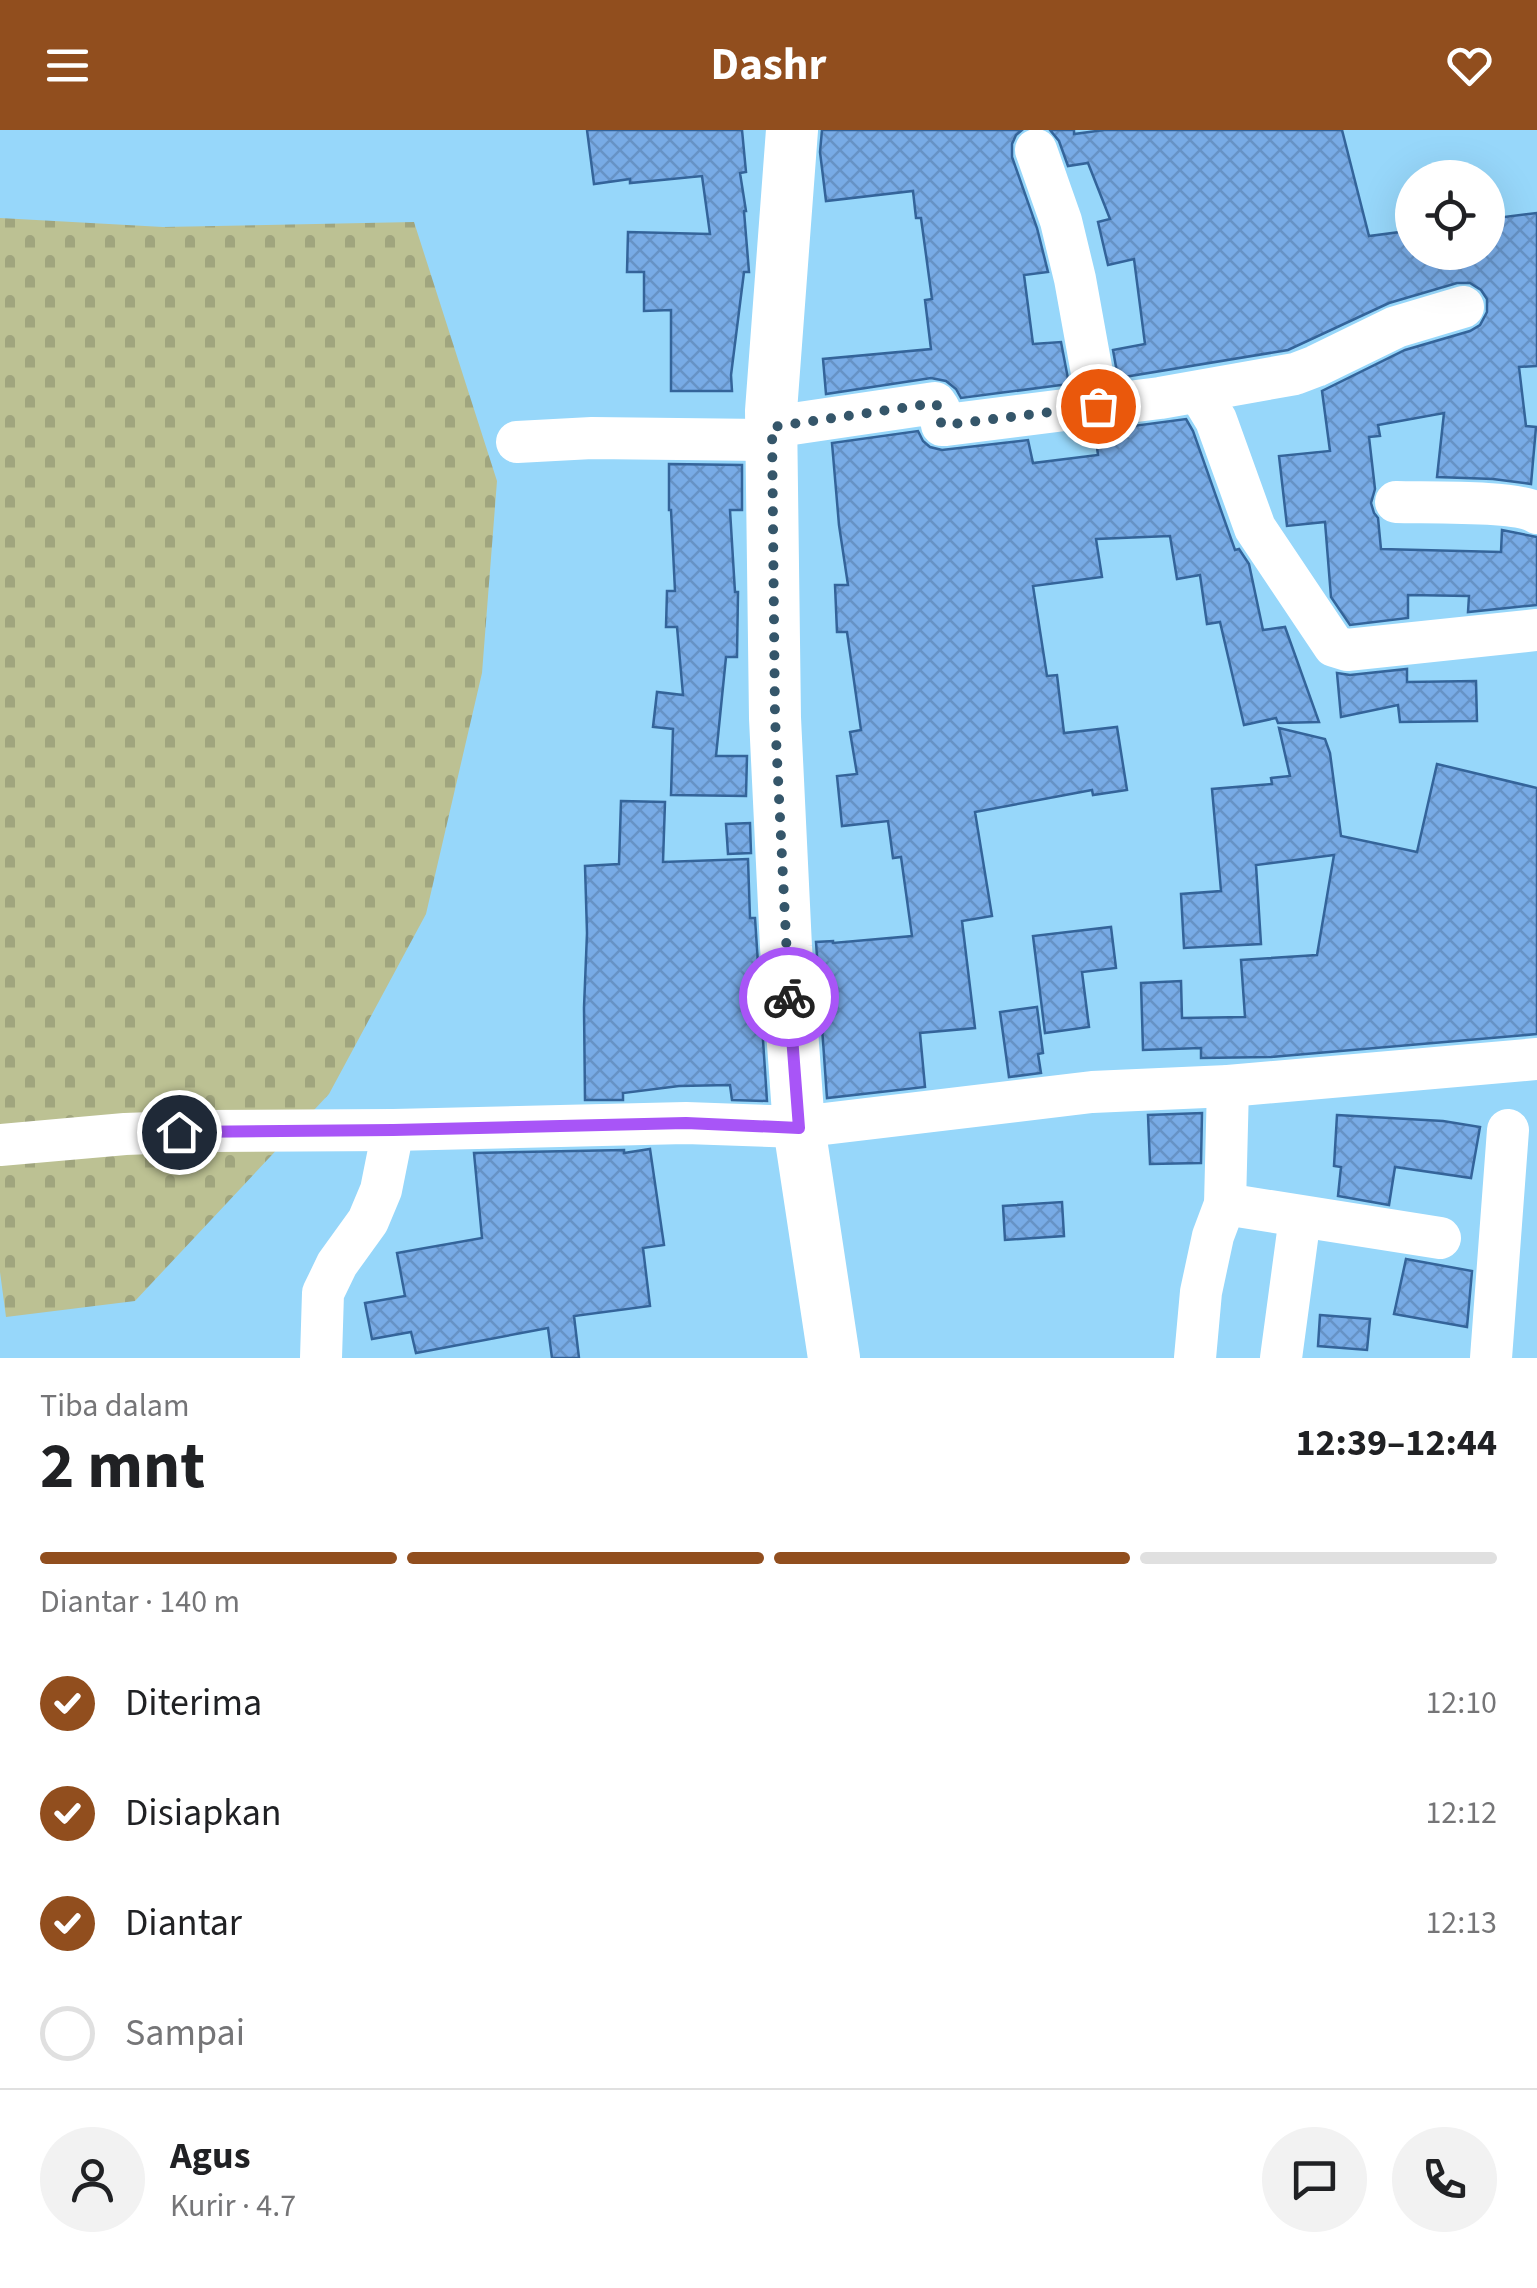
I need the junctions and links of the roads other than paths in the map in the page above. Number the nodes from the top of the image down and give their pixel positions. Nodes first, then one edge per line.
1 (792, 130) edge
2 (1036, 150) dead end
3 (1463, 307) dead end
4 (1199, 392) junction
5 (1098, 406) junction
6 (772, 433) junction
7 (517, 442) dead end
8 (1396, 502) dead end
9 (1537, 513) edge
10 (1537, 630) edge
11 (1537, 1060) edge
12 (1228, 1086) junction
13 (799, 1128) junction
14 (393, 1130) junction
15 (1508, 1130) dead end
16 (0, 1144) edge
17 (1225, 1204) junction
18 (1300, 1217) junction
19 (1440, 1238) dead end
20 (322, 1358) edge
21 (834, 1358) edge
22 (1194, 1358) edge
23 (1281, 1358) edge
24 (1490, 1358) edge

1 - 6 street
2 - 5 street
3 - 4 street
4 - 5 street
4 - 10 street
5 - 6 street
6 - 7 street
6 - 13 street
8 - 9 street
11 - 12 street
12 - 13 street
12 - 17 street
13 - 14 street
13 - 21 street
14 - 16 street
14 - 20 street
15 - 24 street
17 - 18 street
17 - 22 street
18 - 19 street
18 - 23 street

